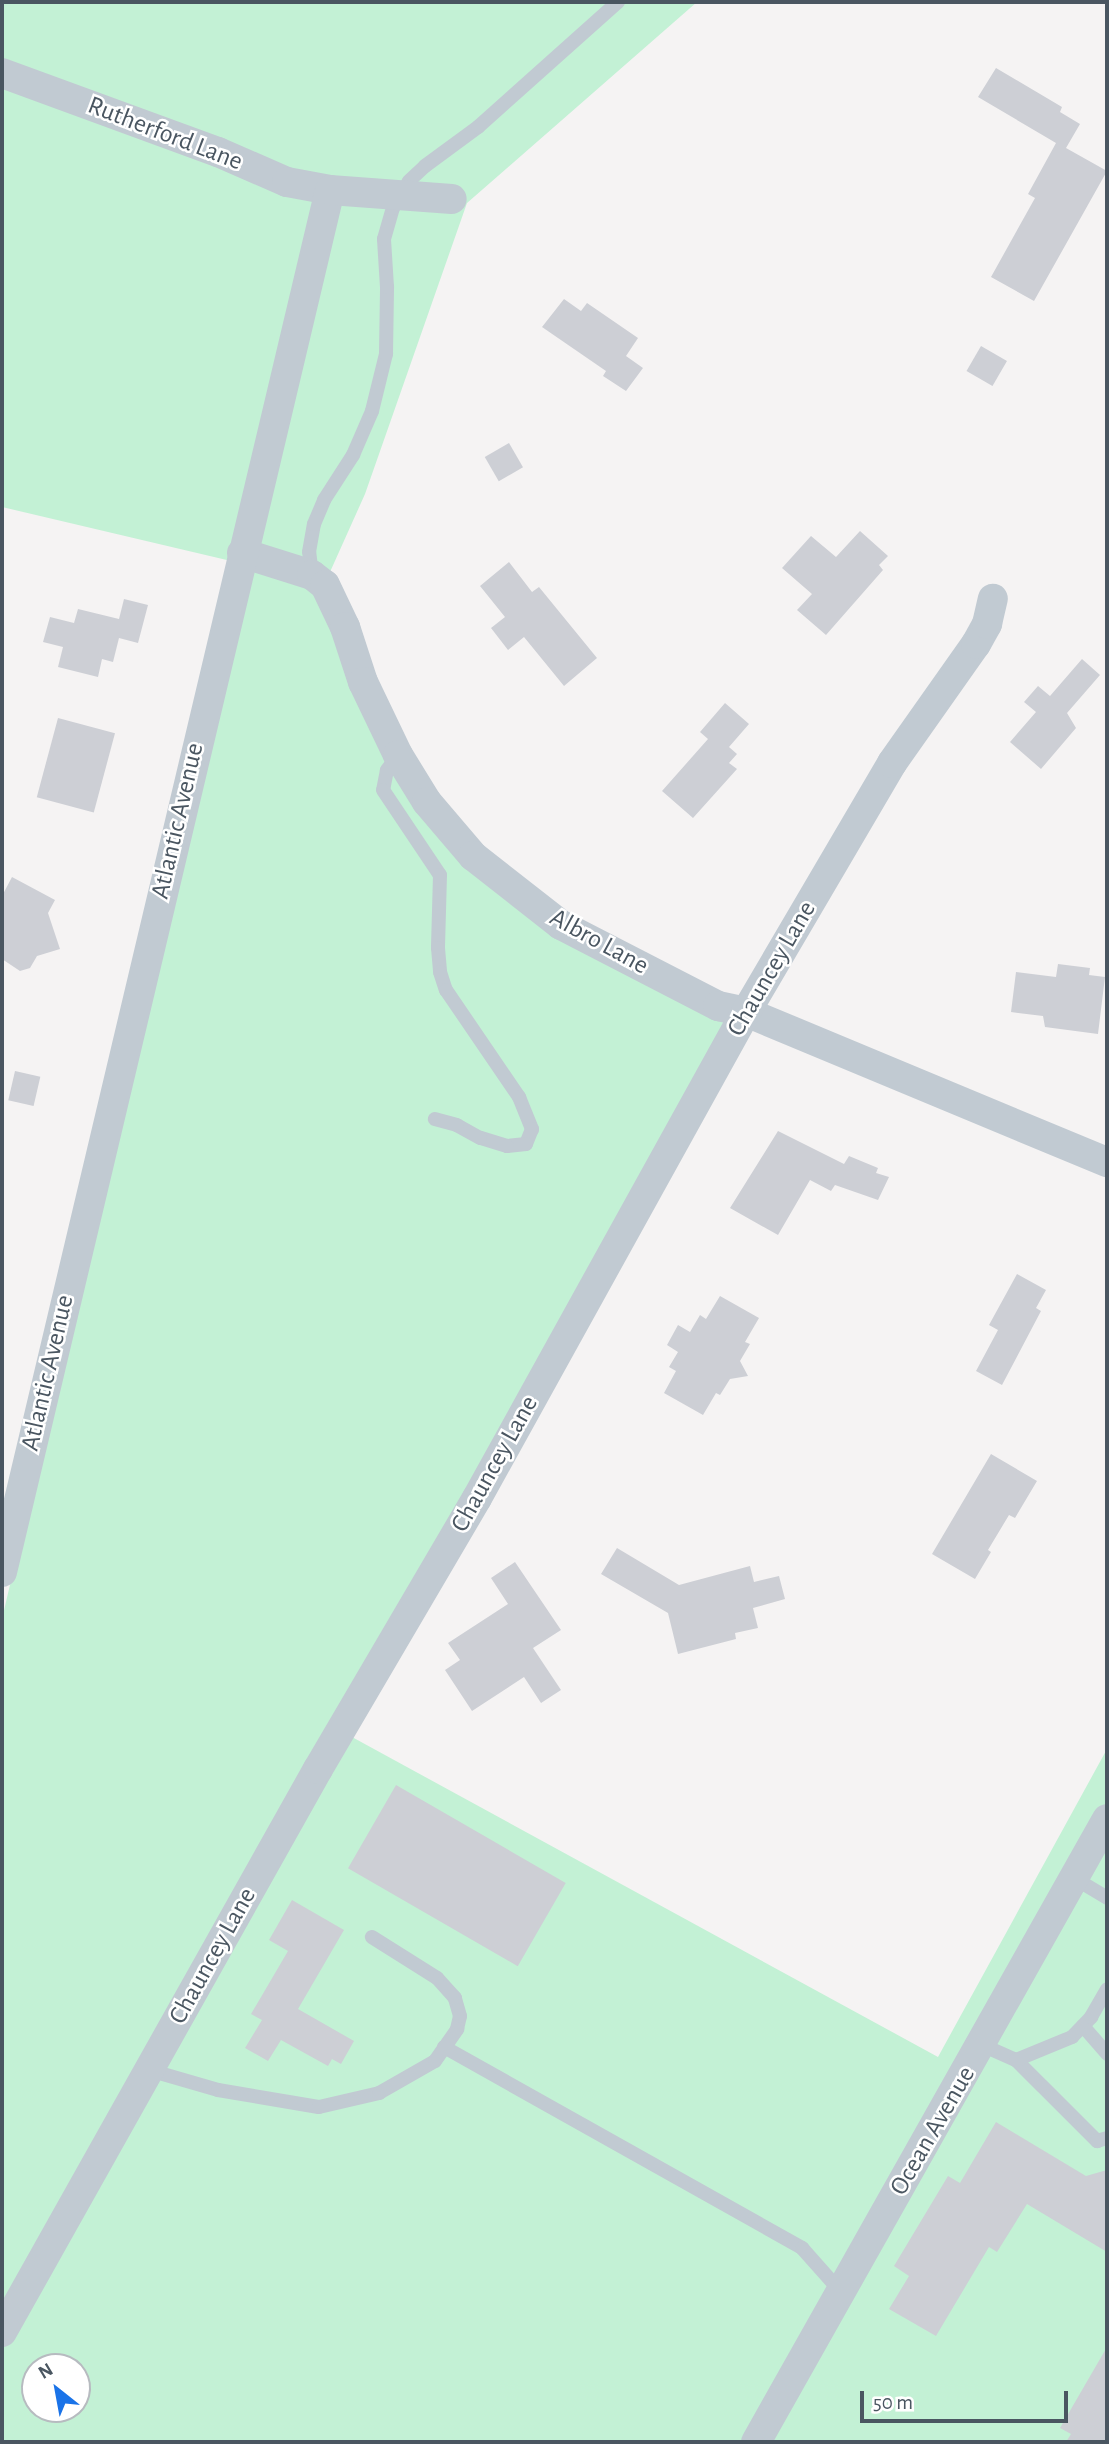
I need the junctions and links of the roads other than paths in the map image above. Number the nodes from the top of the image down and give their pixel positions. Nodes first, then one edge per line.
1 (618, 2) edge
2 (2, 73) edge
3 (330, 190) junction
4 (401, 195) junction
5 (452, 198) dead end
6 (242, 553) junction
7 (312, 575) junction
8 (993, 600) dead end
9 (398, 755) junction
10 (746, 1012) junction
11 (435, 1119) dead end
12 (1107, 1162) edge
13 (2, 1572) edge
14 (1107, 1819) edge
15 (1074, 1878) junction
16 (1107, 1898) edge
17 (372, 1937) dead end
18 (1107, 1989) edge
19 (1083, 2026) junction
20 (982, 2045) junction
21 (444, 2047) junction
22 (1107, 2054) edge
23 (1016, 2060) junction
24 (149, 2070) junction
25 (1107, 2138) edge
26 (841, 2292) junction
27 (2, 2332) edge
28 (756, 2442) edge

1 - 4 lane
2 - 3 street, Rutherford Lane
3 - 4 street
3 - 6 street, Atlantic Avenue
4 - 5 street
4 - 7 lane
6 - 7 street
6 - 13 street, Atlantic Avenue
7 - 9 street, Albro Lane
8 - 10 street, Chauncey Lane
9 - 10 street, Albro Lane
9 - 11 lane
10 - 12 street, Albro Lane
10 - 24 street, Chauncey Lane
14 - 15 street, Ocean Avenue
15 - 16 lane
15 - 20 street, Ocean Avenue
17 - 21 lane
18 - 19 lane
19 - 22 lane
19 - 23 lane
20 - 23 lane
20 - 26 street, Ocean Avenue
21 - 24 lane
21 - 26 lane
23 - 25 lane
24 - 27 street, Chauncey Lane
26 - 28 street, Ocean Avenue

